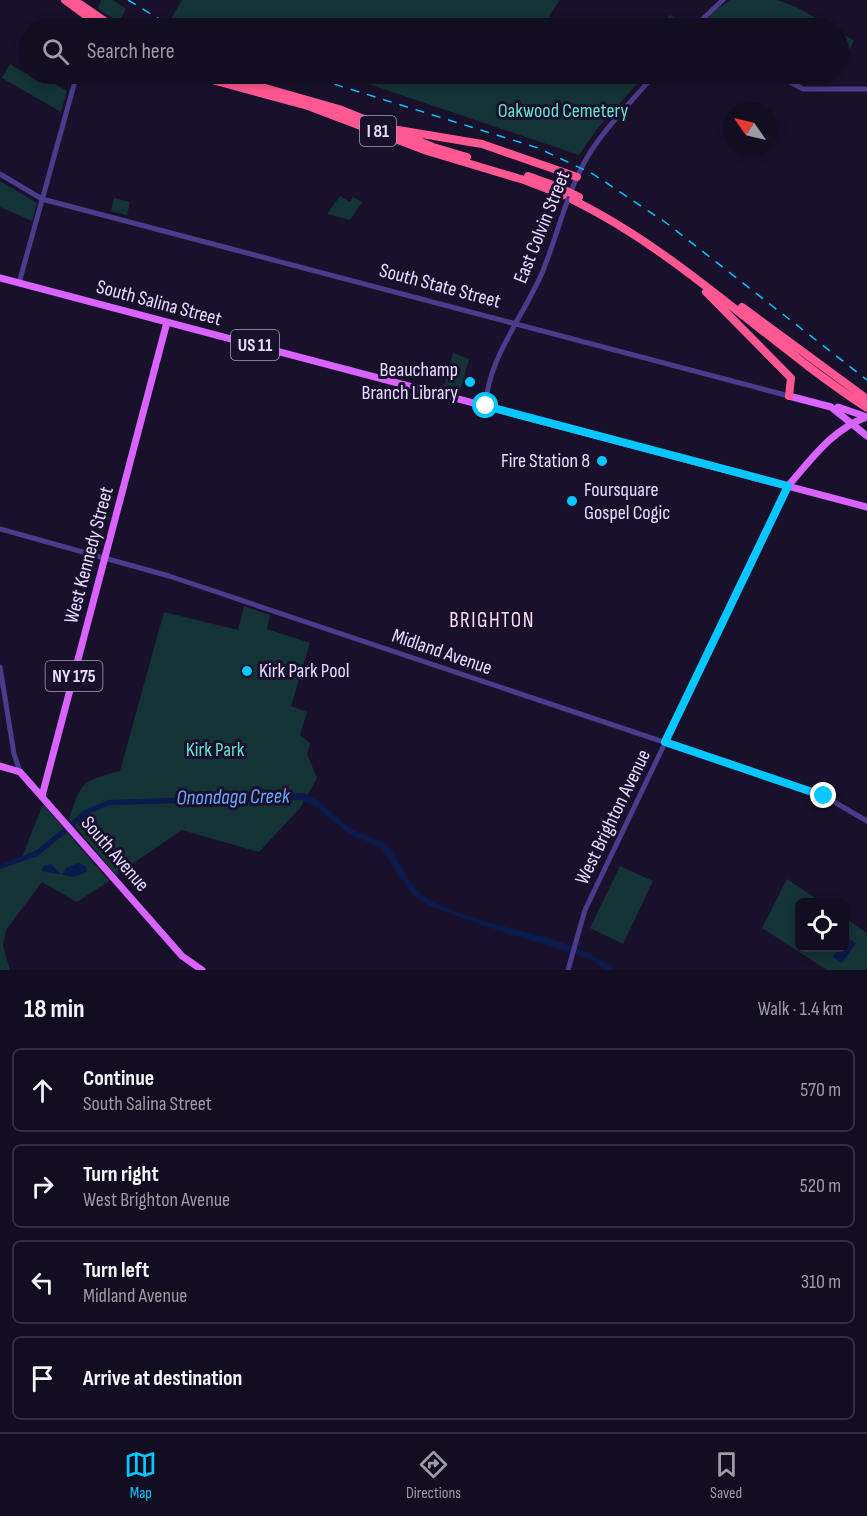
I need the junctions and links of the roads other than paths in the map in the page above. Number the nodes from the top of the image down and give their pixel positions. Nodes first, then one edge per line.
1 (64, 0) edge
2 (723, 0) edge
3 (78, 5) edge
4 (96, 18) edge
5 (706, 18) edge
6 (74, 84) edge
7 (227, 84) edge
8 (250, 84) edge
9 (647, 84) edge
10 (794, 84) edge
11 (867, 89) edge
12 (388, 129) junction
13 (0, 174) edge
14 (577, 177) junction
15 (562, 192) junction
16 (576, 198) junction
17 (42, 199) junction
18 (672, 262) junction
19 (0, 278) edge
20 (19, 283) junction
21 (167, 322) junction
22 (517, 323) junction
23 (789, 396) junction
24 (866, 399) edge
25 (826, 405) junction
26 (486, 406) junction
27 (867, 408) edge
28 (864, 417) edge
29 (851, 424) junction
30 (865, 435) edge
31 (788, 486) junction
32 (867, 507) edge
33 (0, 529) edge
34 (106, 557) junction
35 (0, 667) edge
36 (665, 742) junction
37 (0, 766) edge
38 (16, 768) junction
39 (42, 796) junction
40 (867, 821) edge
41 (202, 970) edge
42 (568, 970) edge

1 - 3 highway
2 - 5 street
3 - 4 highway
6 - 17 street
7 - 15 highway, I 81
8 - 12 highway, I 81
9 - 14 street, East Colvin Street
10 - 11 street
12 - 14 highway
12 - 15 highway, I 81
13 - 17 street, South State Street
14 - 22 street, East Colvin Street
15 - 16 highway, I 81
16 - 18 highway, I 81
16 - 24 highway, I 81
17 - 20 street
17 - 22 street, South State Street
18 - 23 highway
18 - 27 highway, I 81
19 - 20 main road, South Salina Street / US 11
20 - 21 main road, South Salina Street / US 11
21 - 26 main road, South Salina Street / US 11
21 - 34 main road, West Kennedy Street / NY 175
22 - 23 street, South State Street
22 - 26 street, East Colvin Street
23 - 25 main road, South State Street
25 - 28 main road
25 - 29 main road, South State Street
26 - 31 main road, South Salina Street / US 11
28 - 29 main road
28 - 30 main road
29 - 30 main road, South State Street
29 - 31 main road
31 - 32 main road, South Salina Street / US 11
31 - 36 street, West Brighton Avenue
33 - 34 street, Midland Avenue
34 - 36 street, Midland Avenue
34 - 39 main road, West Kennedy Street / NY 175
35 - 38 street
36 - 40 street, Midland Avenue
36 - 42 street, West Brighton Avenue
37 - 38 main road
38 - 39 main road, South Avenue
39 - 41 main road, South Avenue

